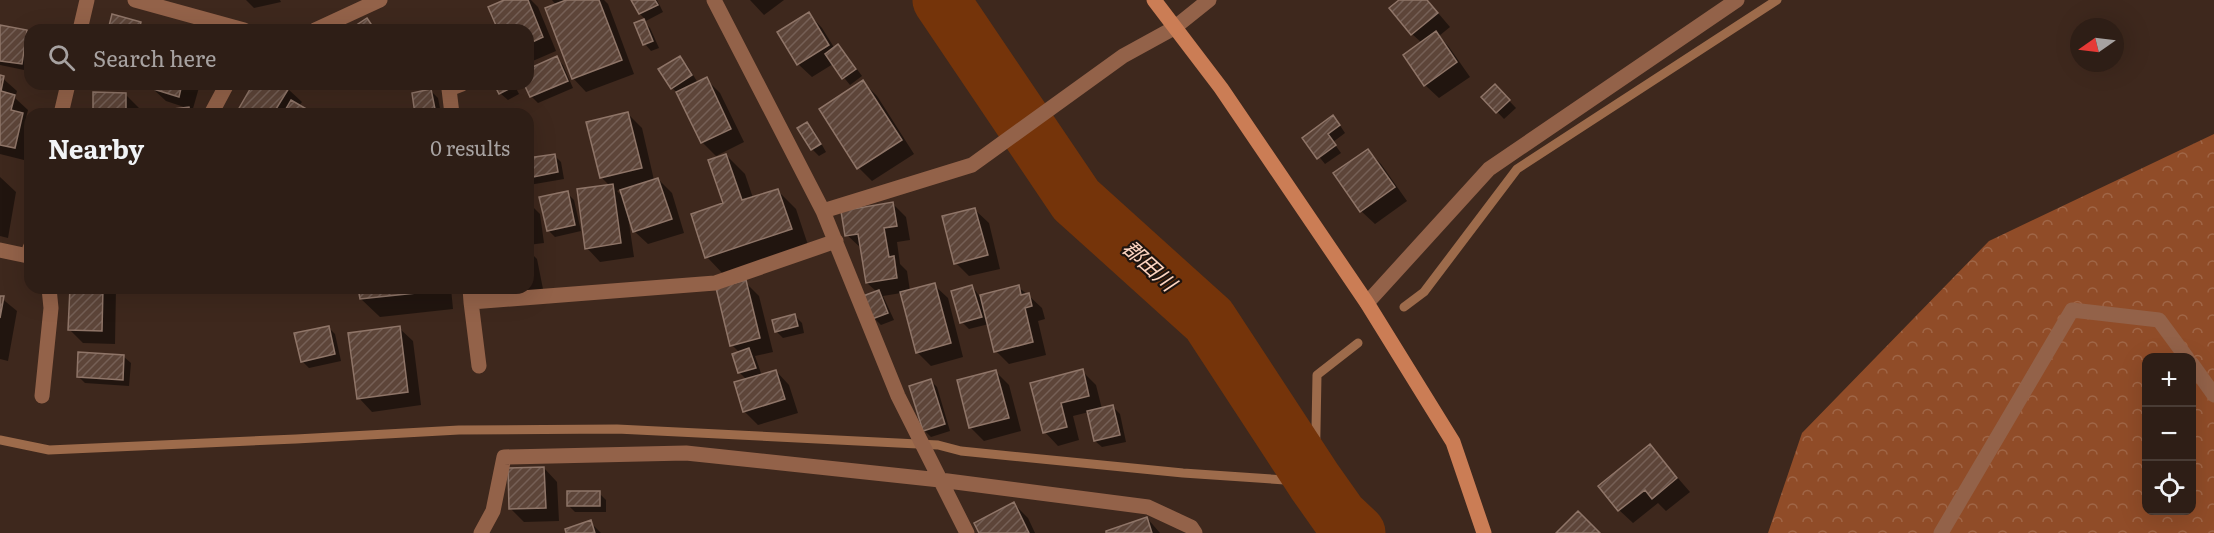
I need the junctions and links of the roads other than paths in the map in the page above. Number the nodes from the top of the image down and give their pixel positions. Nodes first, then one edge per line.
1 (87, 0) edge
2 (135, 0) edge
3 (380, 0) edge
4 (714, 0) edge
5 (1154, 0) edge
6 (1209, 0) edge
7 (1737, 0) edge
8 (81, 24) edge
9 (222, 24) edge
10 (328, 24) edge
11 (1174, 28) junction
12 (67, 90) edge
13 (224, 90) edge
14 (450, 90) edge
15 (62, 108) edge
16 (215, 108) edge
17 (452, 108) edge
18 (823, 211) junction
19 (836, 241) junction
20 (0, 249) edge
21 (24, 253) edge
22 (534, 292) edge
23 (50, 294) edge
24 (491, 294) edge
25 (471, 295) edge
26 (1367, 303) junction
27 (2184, 353) edge
28 (478, 366) dead end
29 (2196, 370) edge
30 (2214, 395) edge
31 (42, 396) dead end
32 (940, 480) junction
33 (481, 533) edge
34 (967, 533) edge
35 (1195, 533) edge
36 (1484, 533) edge
37 (1941, 533) edge

1 - 8 street
2 - 9 street
3 - 10 street
4 - 18 street
5 - 11 street
6 - 11 street
7 - 26 street
11 - 18 street
11 - 26 street
12 - 15 street
13 - 16 street
14 - 17 street
18 - 19 street
19 - 22 street
19 - 32 street
20 - 21 street
23 - 31 street
24 - 25 street
25 - 28 street
26 - 36 street
27 - 37 street
29 - 30 street
32 - 33 street
32 - 34 street
32 - 35 street

